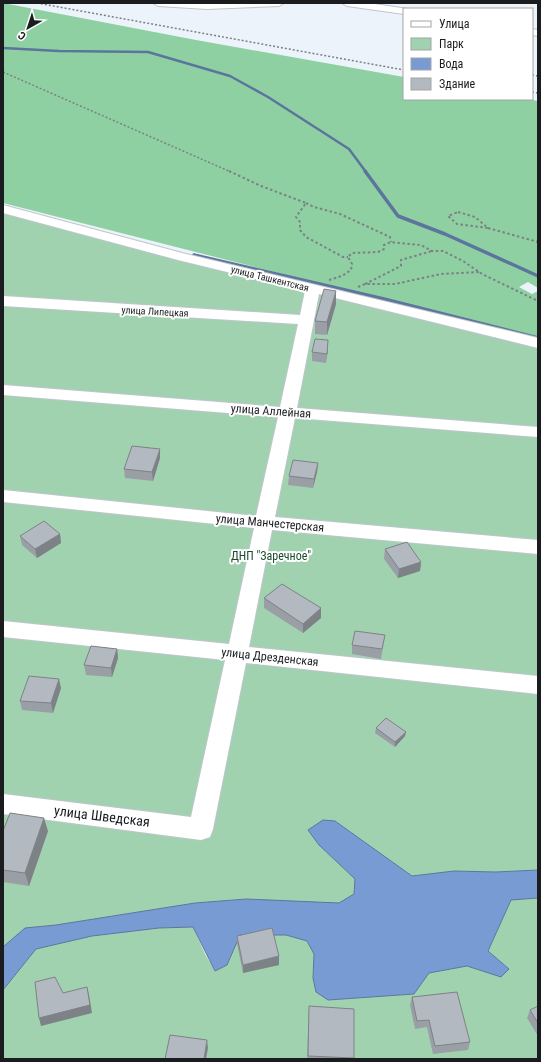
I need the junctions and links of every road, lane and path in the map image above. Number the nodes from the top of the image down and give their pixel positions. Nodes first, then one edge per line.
1 (37, 3) edge
2 (158, 3) edge
3 (279, 3) edge
4 (347, 3) edge
5 (403, 11) edge
6 (403, 70) edge
7 (3, 72) edge
8 (306, 203) junction
9 (3, 210) edge
10 (488, 228) junction
11 (391, 242) junction
12 (538, 242) edge
13 (432, 251) junction
14 (348, 257) junction
15 (479, 272) junction
16 (365, 284) junction
17 (319, 285) junction
18 (356, 288) dead end
19 (3, 301) edge
20 (538, 301) edge
21 (306, 320) junction
22 (538, 342) edge
23 (3, 390) edge
24 (286, 412) junction
25 (538, 432) edge
26 (3, 496) edge
27 (264, 523) junction
28 (538, 547) edge
29 (3, 628) edge
30 (236, 654) junction
31 (538, 685) edge
32 (3, 804) edge

1 - 6 path
2 - 3 street
4 - 5 street
7 - 8 path
8 - 11 path
8 - 14 path
9 - 17 street, улица Ташкентская
10 - 10 path
10 - 12 path
11 - 13 path
11 - 14 path
13 - 15 path
13 - 16 path
14 - 17 path
15 - 16 path
15 - 20 path
16 - 18 path
17 - 21 street
17 - 22 street, улица Ташкентская
19 - 21 street, улица Липецкая
21 - 24 street
23 - 24 street, улица Аллейная
24 - 25 street, улица Аллейная
24 - 27 street
26 - 27 street, улица Манчестерская
27 - 28 street, улица Манчестерская
27 - 30 street
29 - 30 street, улица Дрезденская
30 - 31 street, улица Дрезденская
30 - 32 street, улица Шведская

